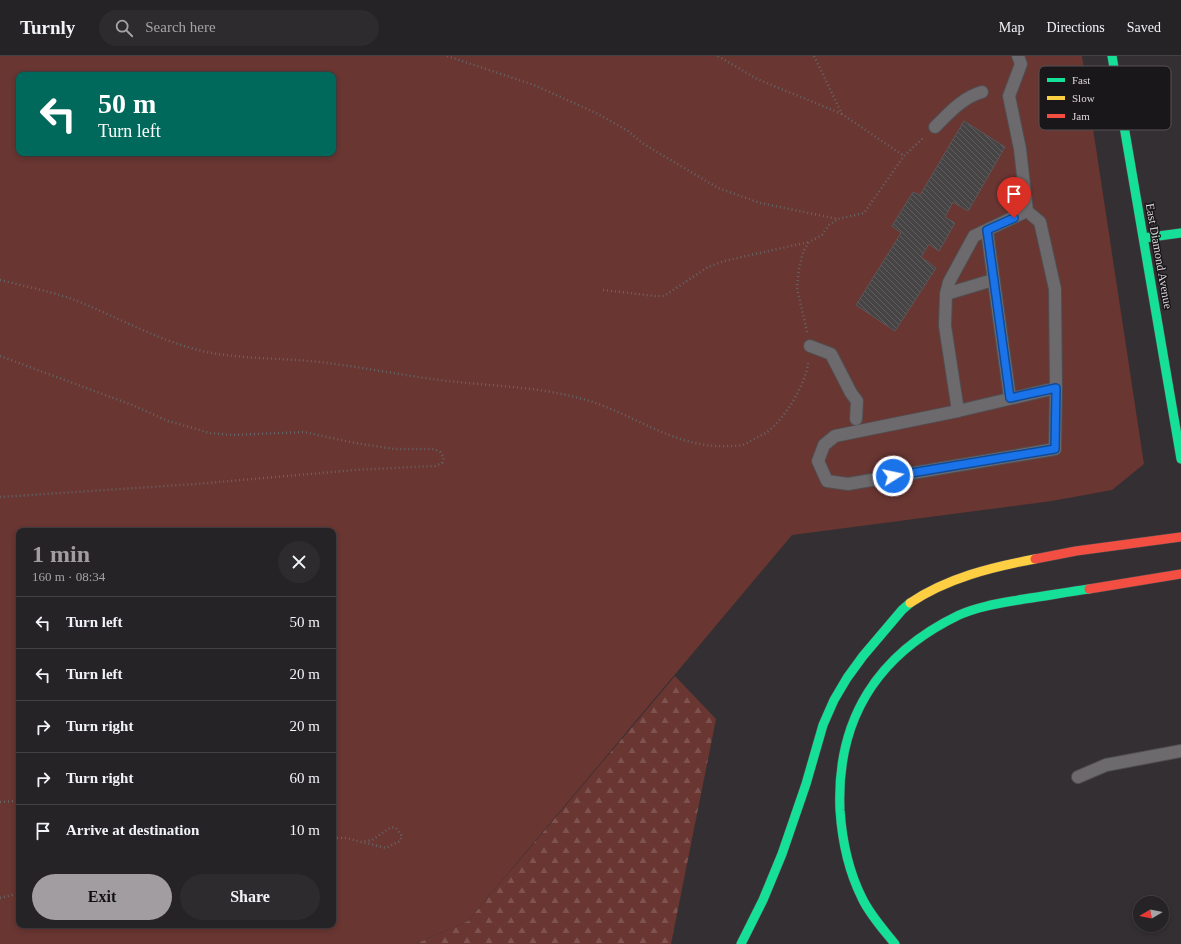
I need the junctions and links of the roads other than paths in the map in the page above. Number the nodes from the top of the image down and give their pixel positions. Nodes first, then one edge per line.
1 (1018, 56) edge
2 (1112, 56) edge
3 (1114, 66) edge
4 (982, 92) dead end
5 (935, 128) road end
6 (1125, 130) edge
7 (1027, 211) junction
8 (987, 230) junction
9 (1181, 233) edge
10 (1144, 238) junction
11 (993, 280) junction
12 (946, 294) junction
13 (810, 346) road end
14 (1056, 388) junction
15 (1010, 398) junction
16 (958, 411) junction
17 (856, 419) dead end
18 (1181, 459) edge
19 (1181, 537) edge
20 (1181, 574) edge
21 (1181, 751) edge
22 (1078, 777) dead end
23 (741, 944) edge
24 (895, 944) edge

1 - 7 lane
2 - 3 main road, East Diamond Avenue
4 - 5 lane
6 - 10 main road, East Diamond Avenue
7 - 8 lane
7 - 14 lane
8 - 11 lane
8 - 12 lane
9 - 10 main road
10 - 18 main road, East Diamond Avenue
11 - 12 lane
11 - 15 lane
12 - 16 lane
13 - 17 lane
14 - 15 lane
14 - 16 lane
15 - 16 lane
19 - 23 main road
20 - 24 main road
21 - 22 lane

